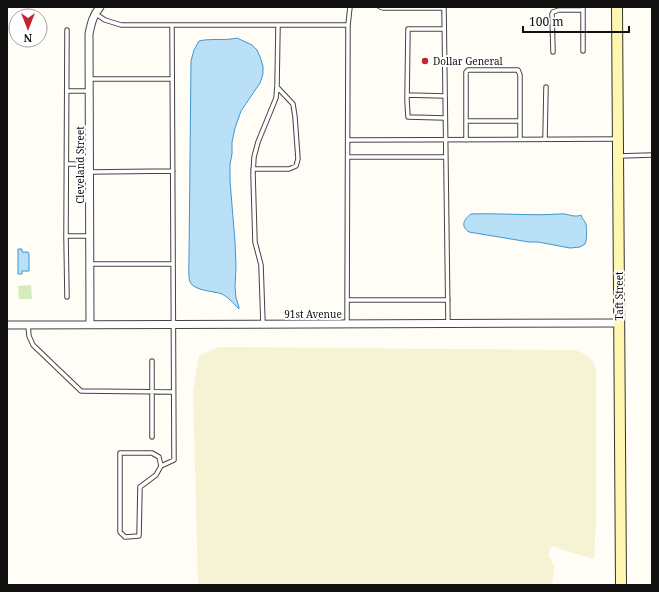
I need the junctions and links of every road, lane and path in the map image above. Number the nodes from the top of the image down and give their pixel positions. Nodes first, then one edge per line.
1 (100, 7) edge
2 (350, 7) edge
3 (380, 7) edge
4 (617, 7) edge
5 (444, 8) edge
6 (583, 8) edge
7 (95, 13) junction
8 (172, 25) junction
9 (348, 25) junction
10 (278, 26) junction
11 (444, 29) junction
12 (67, 30) dead end
13 (583, 51) dead end
14 (553, 52) dead end
15 (90, 79) junction
16 (172, 79) junction
17 (277, 86) junction
18 (546, 87) dead end
19 (67, 91) junction
20 (90, 91) junction
21 (407, 95) junction
22 (445, 96) junction
23 (445, 118) junction
24 (466, 121) junction
25 (520, 121) junction
26 (520, 139) junction
27 (545, 139) junction
28 (618, 139) junction
29 (348, 140) junction
30 (445, 140) junction
31 (466, 140) junction
32 (652, 155) edge
33 (618, 156) junction
34 (348, 157) junction
35 (446, 158) junction
36 (67, 164) junction
37 (90, 168) junction
38 (254, 169) junction
39 (173, 171) junction
40 (66, 236) junction
41 (90, 236) junction
42 (90, 264) junction
43 (173, 264) junction
44 (67, 297) dead end
45 (348, 300) junction
46 (448, 300) junction
47 (448, 323) junction
48 (620, 323) junction
49 (90, 324) junction
50 (173, 324) junction
51 (263, 324) junction
52 (348, 324) junction
53 (7, 325) edge
54 (28, 325) junction
55 (152, 361) dead end
56 (152, 392) junction
57 (173, 392) junction
58 (152, 437) dead end
59 (161, 466) junction
60 (621, 585) edge

1 - 7 street, Cleveland Street
2 - 9 lane
3 - 5 lane
4 - 28 main road, Taft Street
5 - 11 lane
6 - 13 lane
6 - 14 lane
7 - 8 lane
7 - 15 street, Cleveland Street
8 - 10 lane
8 - 16 lane
9 - 10 lane
9 - 29 lane
10 - 17 lane
11 - 21 lane
11 - 22 lane
12 - 19 lane
15 - 16 lane
15 - 20 street, Cleveland Street
16 - 39 lane
17 - 38 lane
17 - 38 lane
18 - 27 lane
19 - 20 lane
19 - 36 lane
20 - 37 street, Cleveland Street
21 - 22 lane
21 - 23 lane
22 - 23 lane
23 - 30 lane
24 - 25 lane
24 - 25 lane
24 - 31 lane
25 - 26 lane
26 - 27 lane
26 - 31 lane
27 - 28 lane
28 - 33 main road, Taft Street
29 - 30 lane
29 - 34 lane
30 - 31 lane
30 - 35 lane
32 - 33 lane
33 - 48 main road, Taft Street
34 - 35 lane
34 - 45 lane
35 - 46 lane
36 - 37 lane
36 - 40 lane
37 - 39 lane
37 - 41 street, Cleveland Street
38 - 51 lane
39 - 43 lane
40 - 41 lane
40 - 44 lane
41 - 42 street, Cleveland Street
42 - 43 lane
42 - 49 street, Cleveland Street
43 - 50 lane
45 - 46 lane
45 - 52 lane
46 - 47 lane
47 - 48 street, 91st Avenue
47 - 52 street, 91st Avenue
48 - 60 main road, Taft Street
49 - 50 street, 91st Avenue
49 - 54 street, 91st Avenue
50 - 51 street, 91st Avenue
50 - 57 lane
51 - 52 street, 91st Avenue
53 - 54 street, 91st Avenue
54 - 56 lane
55 - 56 lane
56 - 57 lane
56 - 58 lane
57 - 59 lane
59 - 59 lane

